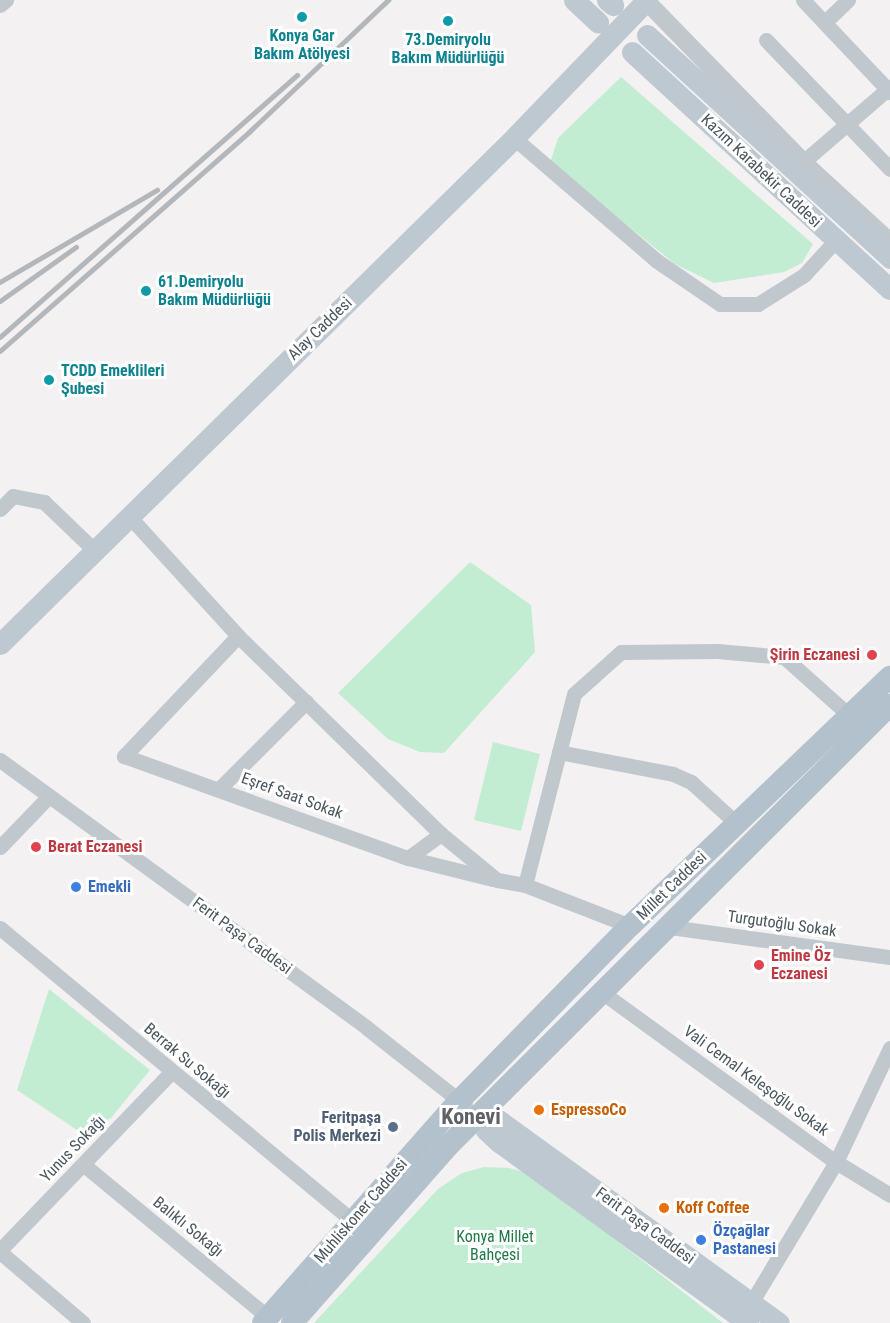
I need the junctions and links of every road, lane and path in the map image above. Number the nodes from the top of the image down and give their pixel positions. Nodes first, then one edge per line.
1 (6, 0) edge
2 (574, 0) edge
3 (803, 0) edge
4 (848, 0) edge
5 (647, 4) edge
6 (0, 5) edge
7 (598, 22) dead end
8 (825, 22) junction
9 (647, 35) dead end
10 (766, 40) dead end
11 (632, 52) dead end
12 (889, 90) edge
13 (846, 125) junction
14 (514, 138) junction
15 (803, 162) junction
16 (890, 169) edge
17 (836, 240) junction
18 (890, 242) edge
19 (890, 258) edge
20 (890, 289) edge
21 (0, 508) edge
22 (128, 515) junction
23 (93, 549) junction
24 (238, 636) junction
25 (0, 644) edge
26 (890, 677) edge
27 (306, 702) junction
28 (890, 705) edge
29 (851, 717) junction
30 (559, 752) junction
31 (0, 760) edge
32 (220, 789) junction
33 (49, 796) junction
34 (736, 822) junction
35 (441, 834) junction
36 (0, 847) edge
37 (408, 858) junction
38 (497, 880) junction
39 (525, 885) junction
40 (630, 926) junction
41 (670, 927) junction
42 (0, 928) edge
43 (890, 957) edge
44 (603, 993) junction
45 (890, 1048) edge
46 (171, 1072) junction
47 (459, 1101) junction
48 (480, 1117) junction
49 (836, 1162) junction
50 (84, 1165) junction
51 (890, 1195) edge
52 (352, 1220) junction
53 (0, 1251) edge
54 (749, 1313) edge
55 (266, 1320) edge
56 (83, 1323) edge
57 (292, 1323) edge
58 (779, 1323) edge

1 - 6 street
2 - 7 main road
3 - 8 street
4 - 8 street
5 - 14 main road, Alay Caddesi
5 - 15 street
8 - 12 street
9 - 19 main road, Kazım Karabekir Caddesi
10 - 13 street
11 - 17 main road, Kazım Karabekir Caddesi
12 - 13 street
13 - 15 street
13 - 16 street
14 - 17 street
14 - 22 main road, Alay Caddesi
15 - 18 street
17 - 20 main road, Kazım Karabekir Caddesi
21 - 23 street
22 - 23 main road, Alay Caddesi
22 - 24 street
23 - 25 main road, Alay Caddesi
24 - 27 street
24 - 32 street, Eşref Saat Sokak
26 - 29 main road, Millet Caddesi
27 - 32 street
27 - 35 street
28 - 41 main road, Millet Caddesi
29 - 30 street
29 - 34 main road, Millet Caddesi
30 - 34 street
30 - 39 street
31 - 33 street, Ferit Paşa Caddesi
32 - 37 street, Eşref Saat Sokak
33 - 36 street
33 - 47 street, Ferit Paşa Caddesi
34 - 40 main road, Millet Caddesi
35 - 37 street
35 - 38 street
37 - 38 street, Eşref Saat Sokak
38 - 39 street, Eşref Saat Sokak
39 - 40 street, Eşref Saat Sokak
40 - 47 main road, Millet Caddesi
41 - 43 street, Turgutoğlu Sokak
41 - 44 main road, Millet Caddesi
42 - 46 street, Berrak Su Sokağı
44 - 48 main road, Millet Caddesi
44 - 49 street, Vali Cemal Keleşoğlu Sokak
45 - 49 street
46 - 50 street, Yunus Sokağı
46 - 52 street, Berrak Su Sokağı
47 - 48 street, Ferit Paşa Caddesi
47 - 52 main road, Muhliskoner Caddesi
48 - 54 main road, Ferit Paşa Caddesi
48 - 57 main road, Muhliskoner Caddesi
49 - 51 street, Vali Cemal Keleşoğlu Sokak
49 - 54 street
50 - 53 street, Yunus Sokağı
50 - 55 street, Balıklı Sokağı
52 - 55 main road, Muhliskoner Caddesi
53 - 56 street
54 - 58 main road, Ferit Paşa Caddesi

